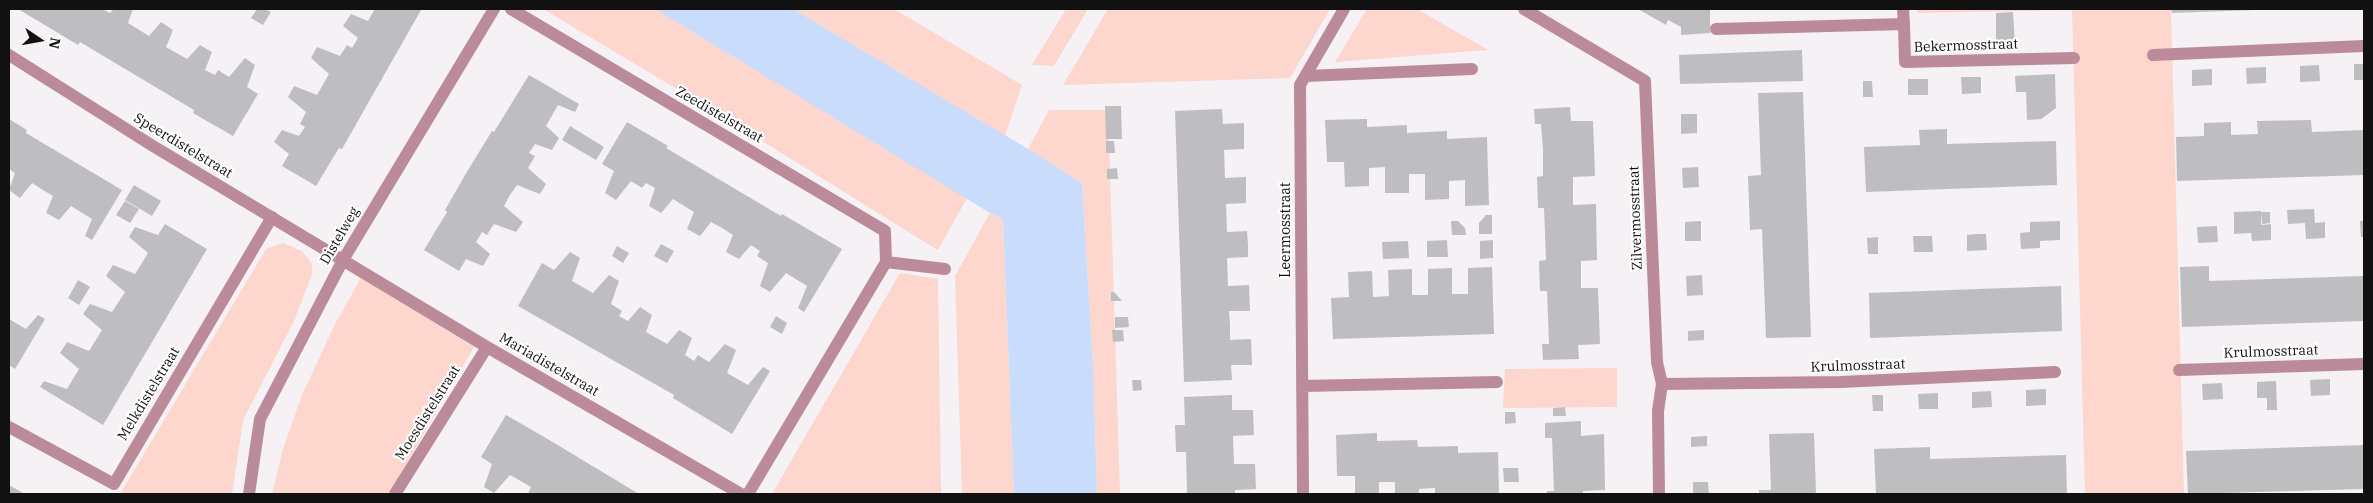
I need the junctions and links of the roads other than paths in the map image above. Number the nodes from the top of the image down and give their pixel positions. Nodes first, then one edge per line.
1 (494, 9) edge
2 (511, 9) edge
3 (1344, 9) edge
4 (1524, 9) edge
5 (1903, 9) edge
6 (1904, 24) junction
7 (1716, 29) dead end
8 (2364, 46) edge
9 (9, 55) edge
10 (2153, 55) dead end
11 (2074, 58) dead end
12 (1472, 69) dead end
13 (1306, 76) junction
14 (272, 217) junction
15 (343, 260) junction
16 (886, 262) junction
17 (945, 270) dead end
18 (487, 347) junction
19 (2364, 364) edge
20 (2179, 370) dead end
21 (2055, 372) dead end
22 (1497, 382) dead end
23 (1662, 384) junction
24 (1302, 386) junction
25 (9, 427) edge
26 (249, 494) edge
27 (395, 494) edge
28 (741, 494) edge
29 (748, 494) edge
30 (1303, 494) edge
31 (1659, 494) edge

1 - 15 street, Distelweg
2 - 16 street, Zeedistelstraat
3 - 13 street, Leermosstraat
4 - 23 street, Zilvermosstraat
5 - 6 street
6 - 7 street, Bekermosstraat
6 - 11 street, Bekermosstraat
8 - 10 street
9 - 14 street, Speerdistelstraat
12 - 13 street
13 - 24 street, Leermosstraat
14 - 15 street, Speerdistelstraat
14 - 25 street, Melkdistelstraat
15 - 18 street, Mariadistelstraat
15 - 26 street, Distelweg
16 - 17 street
16 - 29 street
18 - 27 street, Moesdistelstraat
18 - 28 street, Mariadistelstraat
19 - 20 street, Krulmosstraat
21 - 23 street, Krulmosstraat
22 - 24 street
23 - 31 street, Zilvermosstraat
24 - 30 street, Leermosstraat

